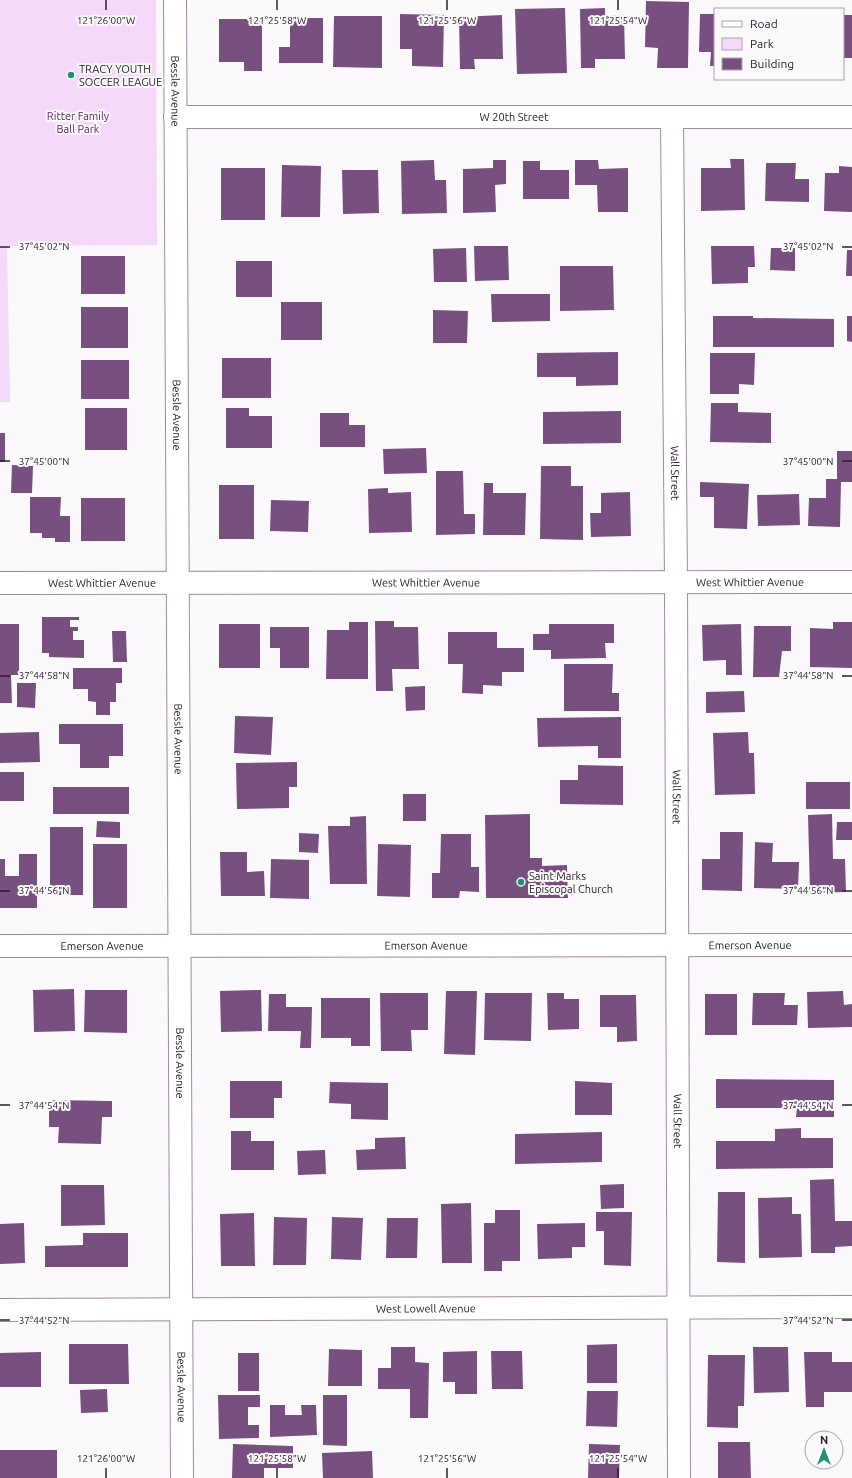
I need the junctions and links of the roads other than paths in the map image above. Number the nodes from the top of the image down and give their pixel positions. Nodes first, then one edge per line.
1 (176, 0) edge
2 (175, 117) junction
3 (672, 117) junction
4 (852, 117) edge
5 (178, 582) junction
6 (676, 582) junction
7 (852, 582) edge
8 (0, 583) edge
9 (180, 945) junction
10 (0, 946) edge
11 (677, 946) junction
12 (852, 946) edge
13 (852, 1307) edge
14 (182, 1308) junction
15 (677, 1308) junction
16 (0, 1310) edge
17 (182, 1478) edge
18 (679, 1478) edge

1 - 2 street, Bessle Avenue
2 - 3 street, W 20th Street
2 - 5 street, Bessle Avenue
3 - 4 street, W 20th Street
3 - 6 street, Wall Street
5 - 6 street, West Whittier Avenue
5 - 8 street, West Whittier Avenue
5 - 9 street, Bessle Avenue
6 - 7 street, West Whittier Avenue
6 - 11 street, Wall Street
9 - 10 street, Emerson Avenue
9 - 11 street, Emerson Avenue
9 - 14 street, Bessle Avenue
11 - 12 street, Emerson Avenue
11 - 15 street, Wall Street
13 - 15 street, West Lowell Avenue
14 - 15 street, West Lowell Avenue
14 - 16 street, West Lowell Avenue
14 - 17 street, Bessle Avenue
15 - 18 street, Wall Street

